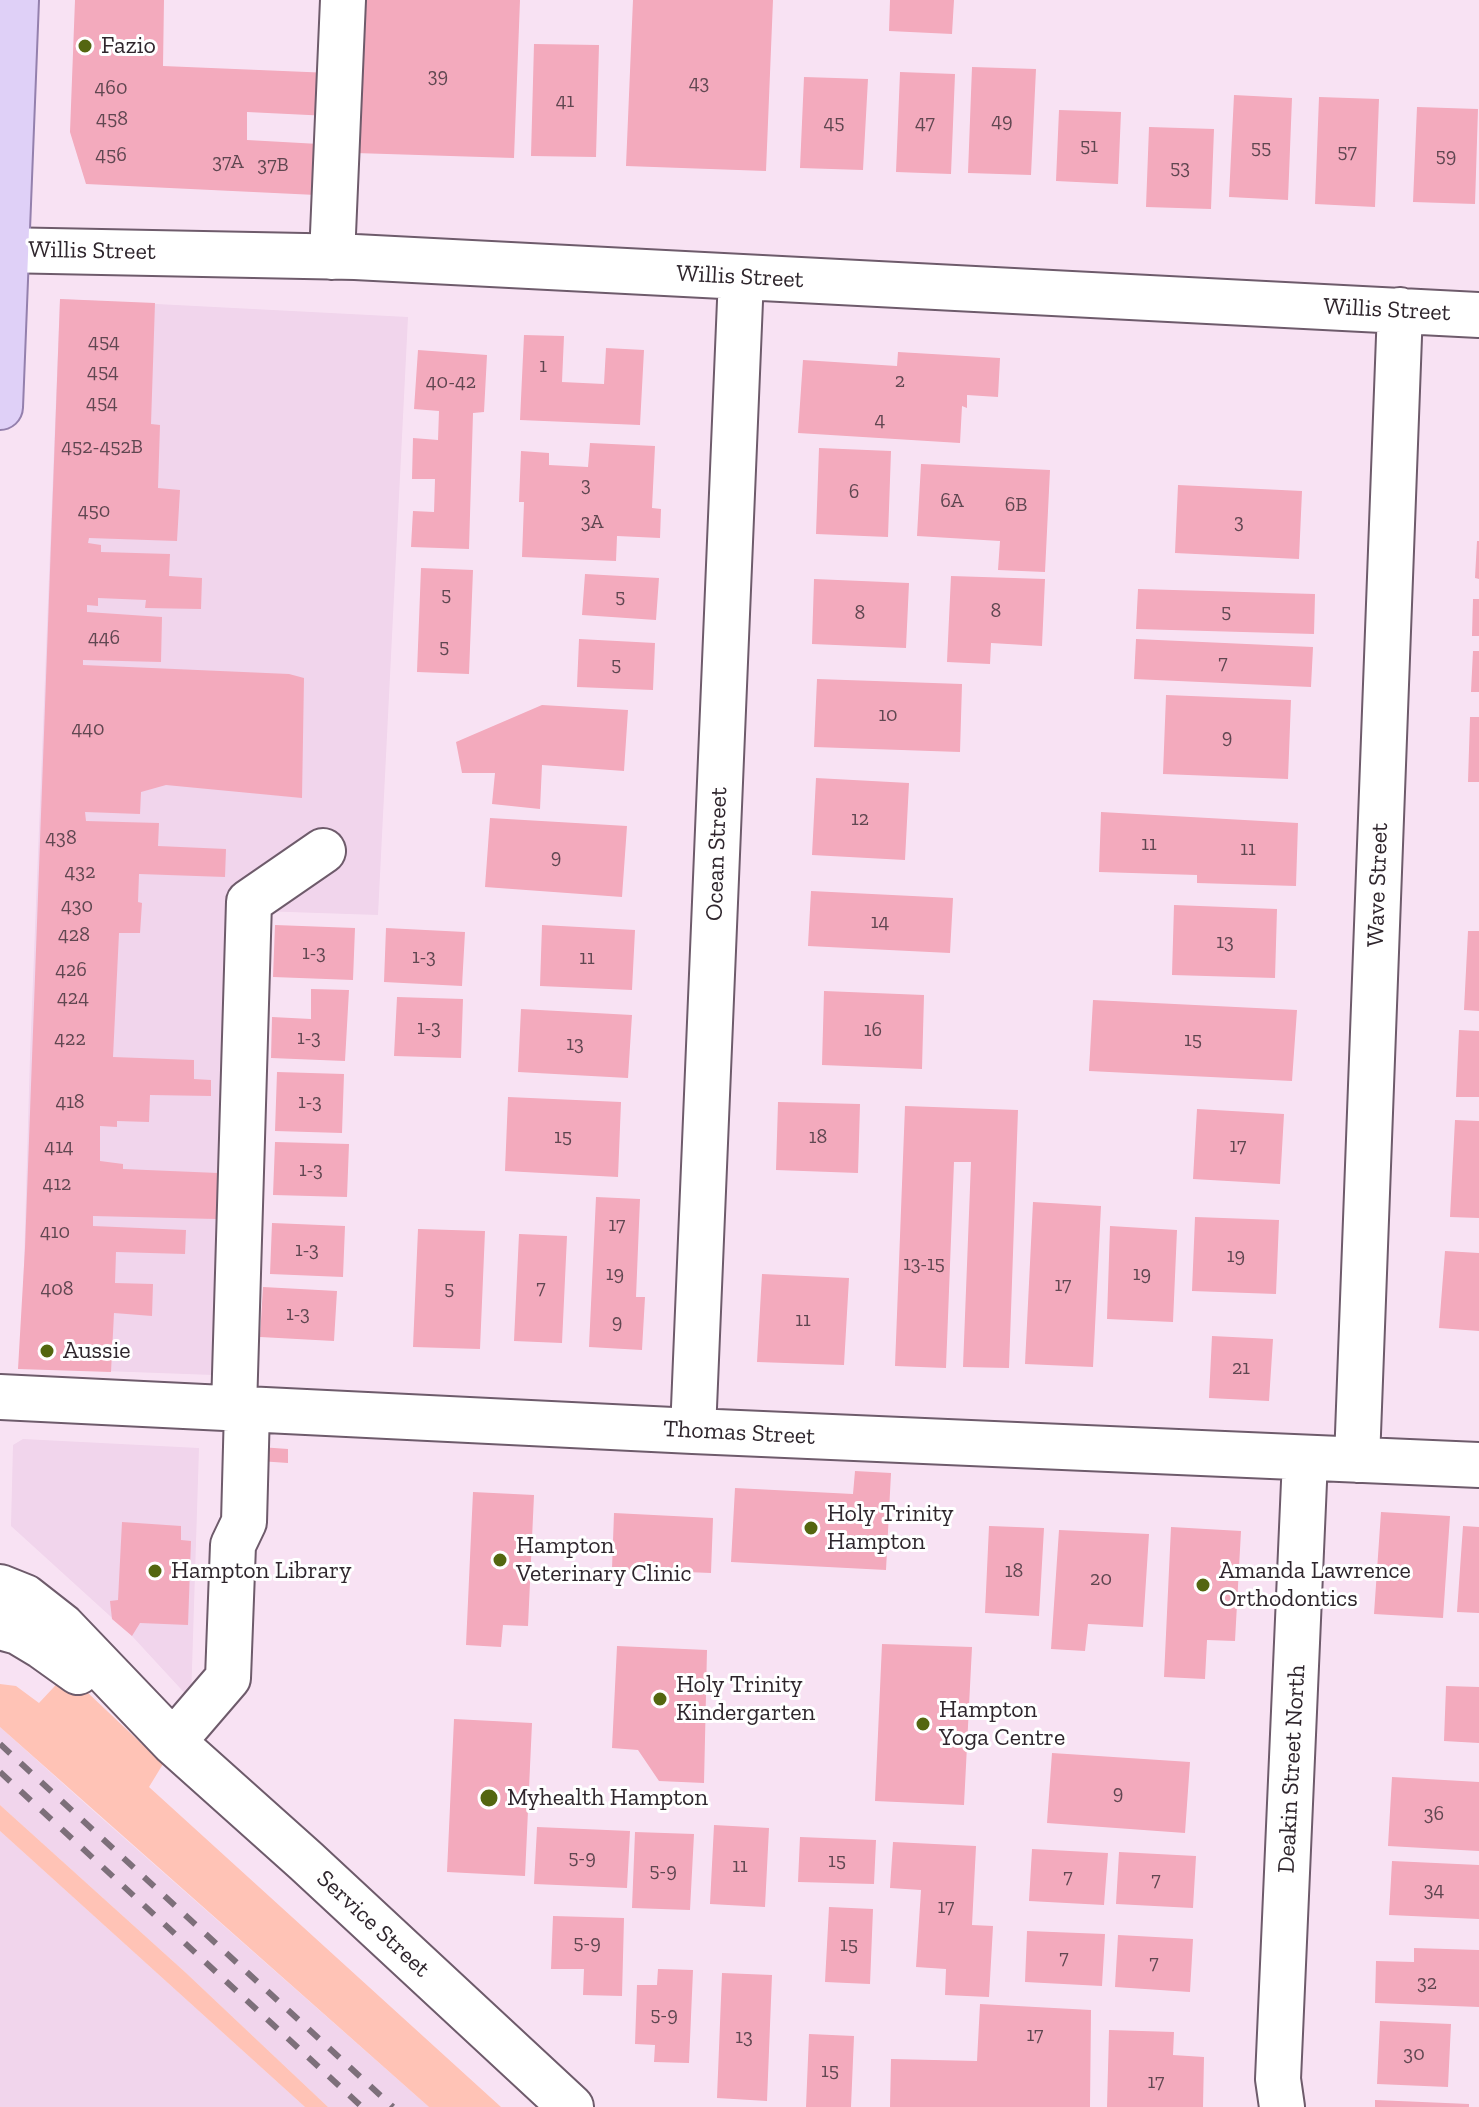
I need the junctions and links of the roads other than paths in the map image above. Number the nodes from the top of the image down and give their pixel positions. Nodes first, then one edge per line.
1 (16, 0) edge
2 (343, 0) edge
3 (3, 250) edge
4 (332, 257) junction
5 (741, 277) junction
6 (1400, 310) junction
7 (1479, 315) edge
8 (0, 407) edge
9 (323, 851) dead end
10 (0, 1397) edge
11 (240, 1409) junction
12 (693, 1431) junction
13 (1305, 1459) junction
14 (1357, 1460) junction
15 (1479, 1465) edge
16 (0, 1587) edge
17 (0, 1627) edge
18 (173, 1742) junction
19 (1277, 2098) edge
20 (571, 2107) edge

1 - 3 main road
2 - 4 street
3 - 4 street, Willis Street
3 - 8 main road
4 - 5 street, Willis Street
5 - 6 street, Willis Street
5 - 12 street, Ocean Street
6 - 7 street, Willis Street
6 - 14 street, Wave Street
9 - 11 street
10 - 11 street, Thomas Street
11 - 12 street, Thomas Street
11 - 18 street
12 - 13 street, Thomas Street
13 - 14 street, Thomas Street
13 - 19 street, Deakin Street North
14 - 15 street, Thomas Street
16 - 18 street, Service Street
17 - 18 street, Service Street
18 - 20 street, Service Street

